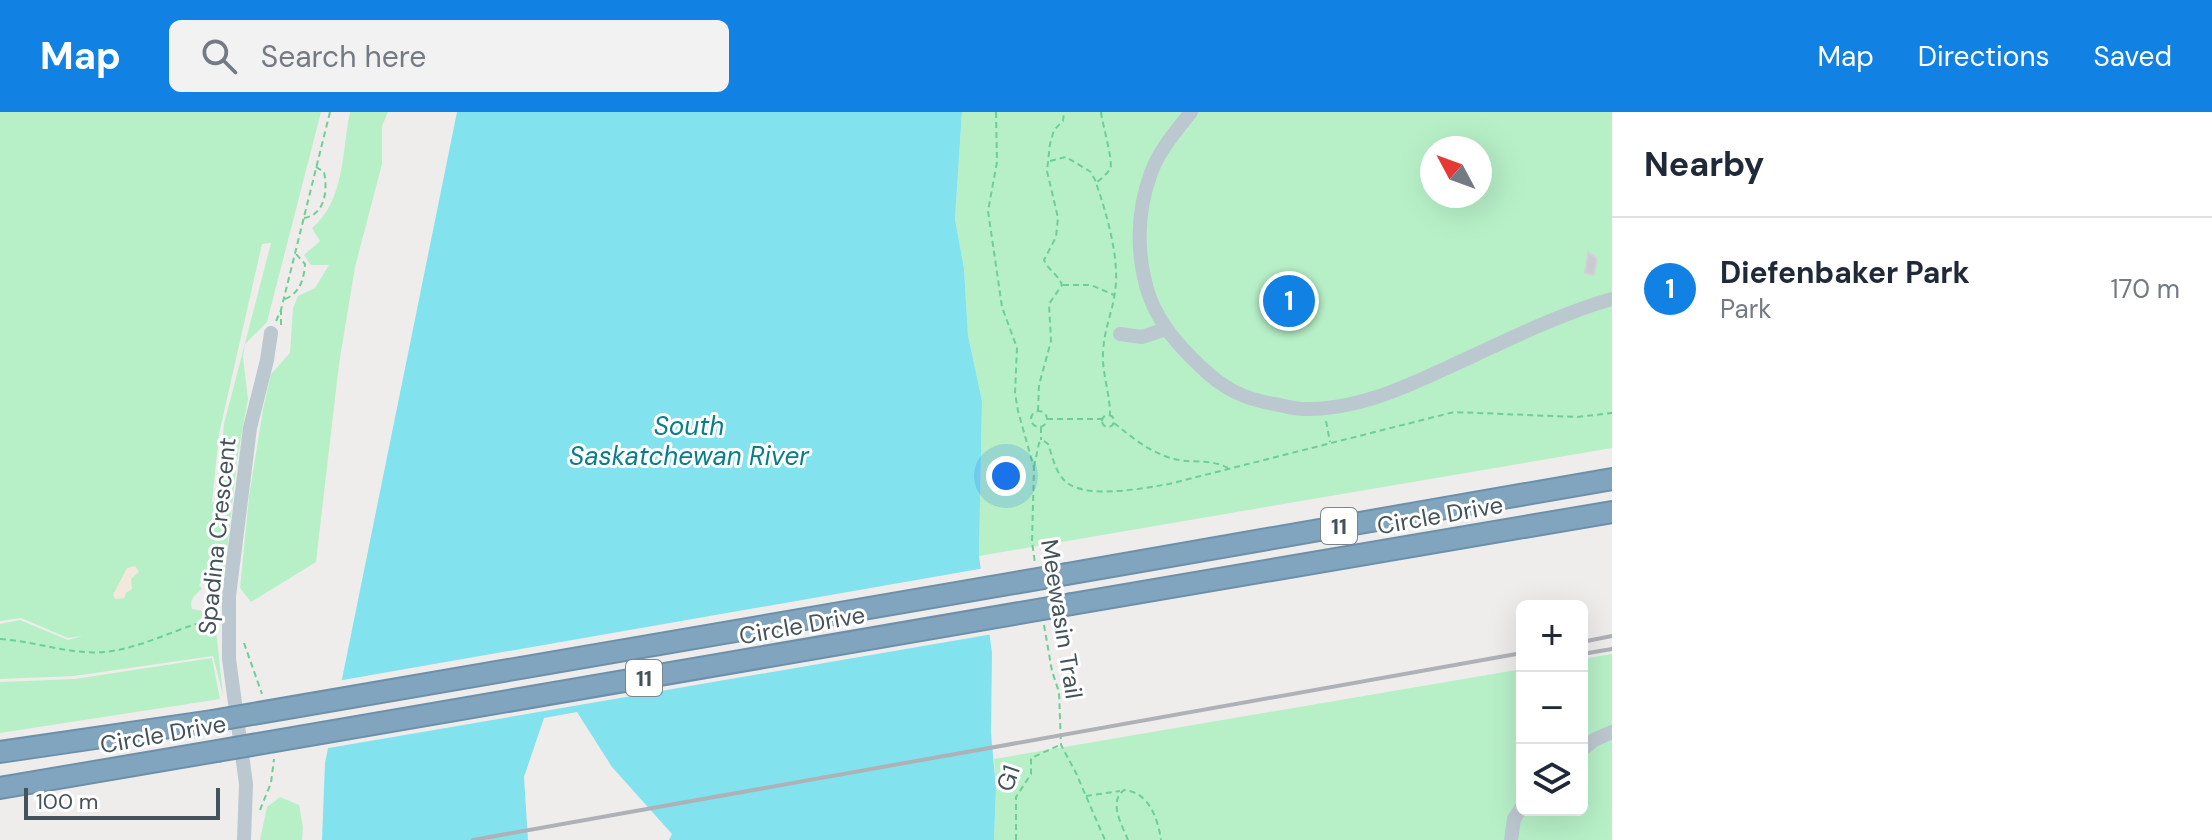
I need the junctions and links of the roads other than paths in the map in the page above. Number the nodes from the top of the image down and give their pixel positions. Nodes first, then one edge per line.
1 (1191, 112) edge
2 (1612, 299) edge
3 (1166, 329) junction
4 (271, 333) road end
5 (1120, 334) dead end
6 (1612, 479) edge
7 (1612, 512) edge
8 (1612, 732) edge
9 (1588, 745) edge
10 (0, 752) edge
11 (0, 788) edge
12 (1516, 816) edge
13 (244, 840) edge
14 (1511, 840) edge

1 - 3 street
2 - 3 street
3 - 5 street
4 - 13 street, Spadina Crescent
6 - 10 highway, Circle Drive / 11, bridge
7 - 11 highway, Circle Drive / 11, bridge
8 - 9 street
12 - 14 street

